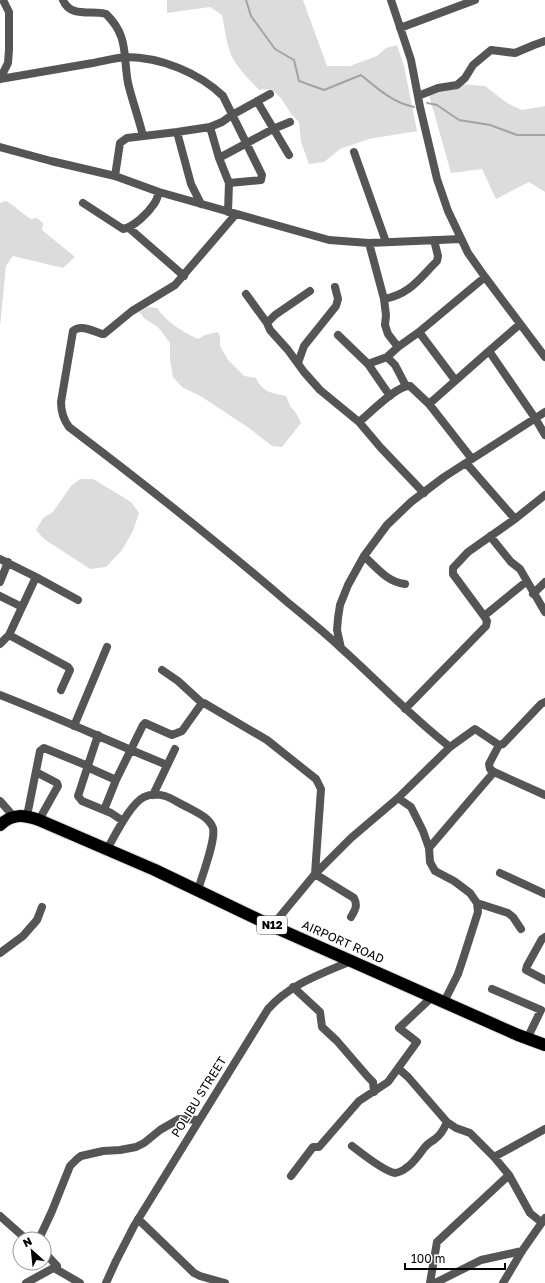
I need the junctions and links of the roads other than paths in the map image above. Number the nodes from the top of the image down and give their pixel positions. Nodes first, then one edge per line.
1 (63, 0) edge
2 (391, 0) edge
3 (475, 0) edge
4 (4, 1) edge
5 (400, 28) junction
6 (545, 41) edge
7 (126, 57) junction
8 (0, 79) edge
9 (270, 94) dead end
10 (418, 96) junction
11 (257, 101) junction
12 (232, 115) junction
13 (290, 122) dead end
14 (210, 126) junction
15 (274, 129) junction
16 (177, 132) junction
17 (144, 136) junction
18 (247, 143) junction
19 (0, 147) edge
20 (354, 152) dead end
21 (289, 155) dead end
22 (219, 158) junction
23 (115, 176) junction
24 (229, 183) junction
25 (159, 192) junction
26 (83, 203) dead end
27 (201, 204) junction
28 (228, 212) junction
29 (236, 214) junction
30 (129, 228) junction
31 (461, 239) junction
32 (434, 240) junction
33 (369, 242) junction
34 (386, 242) junction
35 (184, 276) junction
36 (485, 277) junction
37 (335, 287) dead end
38 (310, 292) dead end
39 (246, 294) dead end
40 (384, 299) junction
41 (266, 323) junction
42 (520, 324) junction
43 (419, 332) junction
44 (338, 334) dead end
45 (398, 347) junction
46 (489, 351) junction
47 (544, 354) edge
48 (387, 357) junction
49 (298, 363) junction
50 (368, 364) junction
51 (455, 380) junction
52 (406, 386) junction
53 (390, 396) junction
54 (429, 404) junction
55 (545, 412) edge
56 (535, 418) junction
57 (359, 422) junction
58 (545, 435) edge
59 (469, 461) junction
60 (424, 493) junction
61 (545, 496) edge
62 (515, 519) junction
63 (490, 536) junction
64 (364, 556) junction
65 (0, 558) edge
66 (8, 562) junction
67 (36, 577) junction
68 (527, 581) junction
69 (0, 582) edge
70 (545, 582) edge
71 (404, 584) dead end
72 (533, 594) junction
73 (0, 596) edge
74 (78, 600) dead end
75 (22, 607) junction
76 (545, 612) edge
77 (484, 616) junction
78 (9, 635) junction
79 (0, 644) edge
80 (107, 647) dead end
81 (341, 648) junction
82 (162, 670) dead end
83 (61, 690) dead end
84 (0, 695) edge
85 (202, 703) junction
86 (544, 704) edge
87 (405, 709) junction
88 (74, 726) junction
89 (98, 735) junction
90 (499, 745) junction
91 (450, 747) junction
92 (175, 749) dead end
93 (131, 750) junction
94 (167, 766) junction
95 (88, 767) junction
96 (36, 772) junction
97 (494, 772) junction
98 (116, 780) junction
99 (153, 794) junction
100 (545, 795) edge
101 (398, 798) junction
102 (0, 802) edge
103 (104, 810) junction
104 (26, 816) junction
105 (14, 817) junction
106 (39, 820) junction
107 (123, 821) junction
108 (0, 825) edge
109 (429, 848) junction
110 (107, 850) junction
111 (500, 873) dead end
112 (316, 874) junction
113 (198, 890) junction
114 (545, 894) edge
115 (477, 903) junction
116 (42, 907) dead end
117 (351, 917) dead end
118 (272, 926) junction
119 (521, 929) dead end
120 (545, 937) edge
121 (0, 953) edge
122 (350, 961) junction
123 (545, 980) edge
124 (293, 987) junction
125 (492, 989) dead end
126 (432, 997) junction
127 (444, 1002) junction
128 (543, 1011) edge
129 (527, 1039) junction
130 (545, 1045) edge
131 (399, 1069) junction
132 (374, 1092) junction
133 (199, 1120) junction
134 (447, 1122) junction
135 (545, 1129) edge
136 (352, 1146) dead end
137 (494, 1157) junction
138 (509, 1175) junction
139 (291, 1176) dead end
140 (0, 1216) edge
141 (138, 1219) junction
142 (543, 1220) edge
143 (17, 1231) edge
144 (43, 1231) edge
145 (522, 1250) junction
146 (52, 1261) edge
147 (57, 1266) junction
148 (26, 1283) edge
149 (80, 1283) edge
150 (106, 1283) edge
151 (225, 1283) edge
152 (430, 1283) edge
153 (435, 1283) edge
154 (502, 1283) edge

1 - 7 street
2 - 5 street
3 - 5 street
4 - 8 street
5 - 10 street
6 - 10 street
7 - 8 street
7 - 12 street
7 - 17 street
9 - 11 street
10 - 31 street
11 - 12 street
11 - 15 street
12 - 14 street
12 - 18 street
13 - 15 street
14 - 16 street
14 - 22 street
15 - 18 street
15 - 21 street
16 - 17 street
16 - 27 street
17 - 23 street
18 - 22 street
18 - 24 street
19 - 23 street
20 - 34 street
22 - 24 street
23 - 25 street
24 - 28 street
25 - 27 street
25 - 30 street
26 - 30 street
27 - 28 street
28 - 29 street
29 - 33 street
29 - 35 street
30 - 35 street
31 - 32 street
31 - 36 street
32 - 34 street
32 - 40 street
33 - 34 street
33 - 40 street
35 - 81 street
36 - 42 street
36 - 43 street
37 - 49 street
38 - 41 street
39 - 41 street
40 - 45 street
41 - 49 street
42 - 46 street
42 - 47 street
43 - 45 street
43 - 51 street
44 - 50 street
45 - 48 street
46 - 51 street
46 - 56 street
48 - 50 street
48 - 52 street
49 - 57 street
50 - 53 street
51 - 54 street
52 - 53 street
52 - 54 street
53 - 57 street
54 - 59 street
55 - 56 street
56 - 58 street
56 - 59 street
57 - 60 street
59 - 60 street
59 - 62 street
60 - 64 street
61 - 62 street
62 - 63 street
63 - 68 street
63 - 77 street
64 - 71 street
64 - 81 street
65 - 66 street
66 - 67 street
66 - 69 street
67 - 74 street
67 - 75 street
68 - 72 street
68 - 77 street
70 - 72 street
72 - 76 street
73 - 75 street
75 - 78 street
77 - 87 street
78 - 79 street
78 - 83 street
80 - 88 street
81 - 87 street
82 - 85 street
84 - 88 street
85 - 93 street
85 - 112 street
86 - 90 street
87 - 91 street
88 - 89 street
89 - 93 street
89 - 95 street
90 - 91 street
90 - 97 street
91 - 101 street
92 - 94 street
93 - 94 street
93 - 98 street
94 - 99 street
95 - 96 street
95 - 98 street
95 - 103 street
96 - 104 street
96 - 106 street
97 - 100 street
97 - 109 street
98 - 103 street
99 - 107 street
99 - 113 street
101 - 109 street
101 - 112 street
102 - 105 street
103 - 107 street
104 - 105 highway, AIRPORT ROAD / N12
104 - 106 highway, AIRPORT ROAD / N12
105 - 108 highway, AIRPORT ROAD / N12
106 - 110 highway, AIRPORT ROAD / N12
107 - 110 street
109 - 115 street
110 - 113 highway, AIRPORT ROAD / N12
111 - 114 street
112 - 117 street
112 - 118 street
113 - 118 highway, AIRPORT ROAD / N12
115 - 119 street
115 - 127 street
116 - 121 street
118 - 122 highway, AIRPORT ROAD / N12
120 - 123 street
122 - 124 street, POLIBU STREET
122 - 126 highway, AIRPORT ROAD / N12
124 - 132 street
124 - 133 street, POLIBU STREET
125 - 128 street
126 - 127 highway, AIRPORT ROAD / N12
126 - 131 street
127 - 129 highway, AIRPORT ROAD / N12
128 - 129 street
129 - 130 highway, AIRPORT ROAD / N12
131 - 132 street
131 - 134 street
132 - 139 street
133 - 141 street, POLIBU STREET
133 - 144 street
134 - 136 street
134 - 137 street
135 - 137 street
137 - 138 street
138 - 142 street
138 - 152 street
140 - 143 street
141 - 150 street, POLIBU STREET
141 - 151 street
142 - 145 street
145 - 153 street
145 - 154 street
146 - 147 street
147 - 148 street
147 - 149 street

